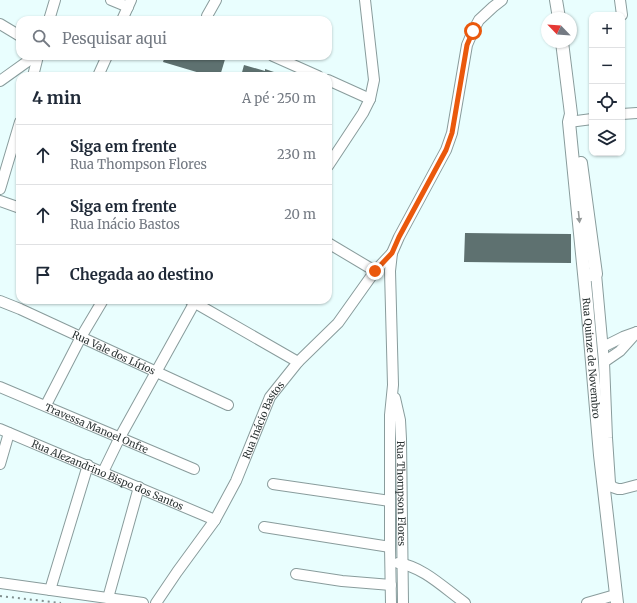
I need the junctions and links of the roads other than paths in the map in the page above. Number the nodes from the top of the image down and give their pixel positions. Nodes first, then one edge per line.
1 (55, 0) edge
2 (111, 0) edge
3 (216, 0) edge
4 (365, 0) edge
5 (502, 0) edge
6 (556, 0) edge
7 (620, 0) edge
8 (130, 4) edge
9 (558, 12) edge
10 (622, 12) edge
11 (50, 16) edge
12 (124, 16) edge
13 (207, 16) edge
14 (0, 24) edge
15 (16, 34) edge
16 (563, 48) edge
17 (31, 60) edge
18 (36, 60) edge
19 (105, 60) edge
20 (282, 60) edge
21 (34, 72) edge
22 (100, 72) edge
23 (309, 72) edge
24 (0, 81) edge
25 (332, 82) edge
26 (370, 99) junction
27 (637, 113) edge
28 (625, 114) edge
29 (589, 118) edge
30 (572, 119) junction
31 (16, 135) edge
32 (332, 160) edge
33 (0, 189) edge
34 (0, 201) edge
35 (16, 207) edge
36 (332, 245) edge
37 (392, 253) junction
38 (375, 271) junction
39 (590, 275) junction
40 (0, 301) edge
41 (100, 304) edge
42 (191, 304) edge
43 (198, 304) edge
44 (637, 332) edge
45 (81, 338) junction
46 (603, 347) junction
47 (298, 362) junction
48 (604, 362) junction
49 (156, 372) junction
50 (393, 386) junction
51 (0, 387) edge
52 (46, 405) junction
53 (228, 405) dead end
54 (5, 431) edge
55 (120, 437) junction
56 (0, 464) edge
57 (88, 465) junction
58 (194, 468) dead end
59 (103, 472) junction
60 (273, 484) dead end
61 (637, 485) edge
62 (139, 487) junction
63 (402, 495) junction
64 (390, 498) junction
65 (215, 520) junction
66 (264, 527) dead end
67 (390, 547) junction
68 (390, 562) junction
69 (403, 564) junction
70 (296, 574) dead end
71 (0, 583) edge
72 (390, 585) junction
73 (50, 590) junction
74 (108, 598) junction
75 (616, 599) edge
76 (143, 603) edge
77 (156, 603) edge
78 (392, 603) edge
79 (403, 603) edge
80 (465, 603) edge
81 (587, 603) edge

1 - 11 street
2 - 8 street
3 - 13 street
4 - 26 street
5 - 37 street, Rua Thompson Flores
6 - 9 main road
7 - 10 street
8 - 12 street
14 - 15 street
16 - 30 main road, Rua Quinze de Novembro
17 - 24 street
18 - 21 street
19 - 22 street
20 - 23 street
25 - 26 street
26 - 32 street
27 - 28 street
29 - 30 street
30 - 39 main road, Rua Quinze de Novembro
31 - 33 street
34 - 35 street
36 - 38 street
37 - 38 street, Rua Inácio Bastos
37 - 50 street, Rua Thompson Flores
38 - 47 street, Rua Inácio Bastos
39 - 46 street
39 - 75 main road, Rua Quinze de Novembro
40 - 45 street, Rua Vale dos Lírios
41 - 45 street
42 - 49 street
43 - 47 street
44 - 46 street
44 - 48 street
45 - 49 street, Rua Vale dos Lírios
45 - 52 street
46 - 48 street
47 - 65 street, Rua Inácio Bastos
48 - 61 street
49 - 53 street, Rua Vale dos Lírios
49 - 55 street
50 - 63 street, Rua Thompson Flores
50 - 64 street, Rua Thompson Flores
51 - 52 street, Travessa Manoel Onfre
52 - 55 street, Travessa Manoel Onfre
54 - 56 street
54 - 57 street, Rua Alezandrino Bispo dos Santos
55 - 58 street, Travessa Manoel Onfre
55 - 59 street
57 - 59 street, Rua Alezandrino Bispo dos Santos
57 - 73 street
59 - 62 street, Rua Alezandrino Bispo dos Santos
60 - 64 street
62 - 65 street, Rua Alezandrino Bispo dos Santos
62 - 74 street
63 - 64 street
63 - 69 street, Rua Thompson Flores
64 - 67 street, Rua Thompson Flores
65 - 77 street, Rua Inácio Bastos
66 - 67 street
67 - 68 street, Rua Thompson Flores
68 - 69 street
68 - 72 street, Rua Thompson Flores
69 - 79 street, Rua Thompson Flores
69 - 80 street
70 - 72 street
71 - 73 street
72 - 78 street, Rua Thompson Flores
73 - 74 street
74 - 76 street
75 - 81 street

